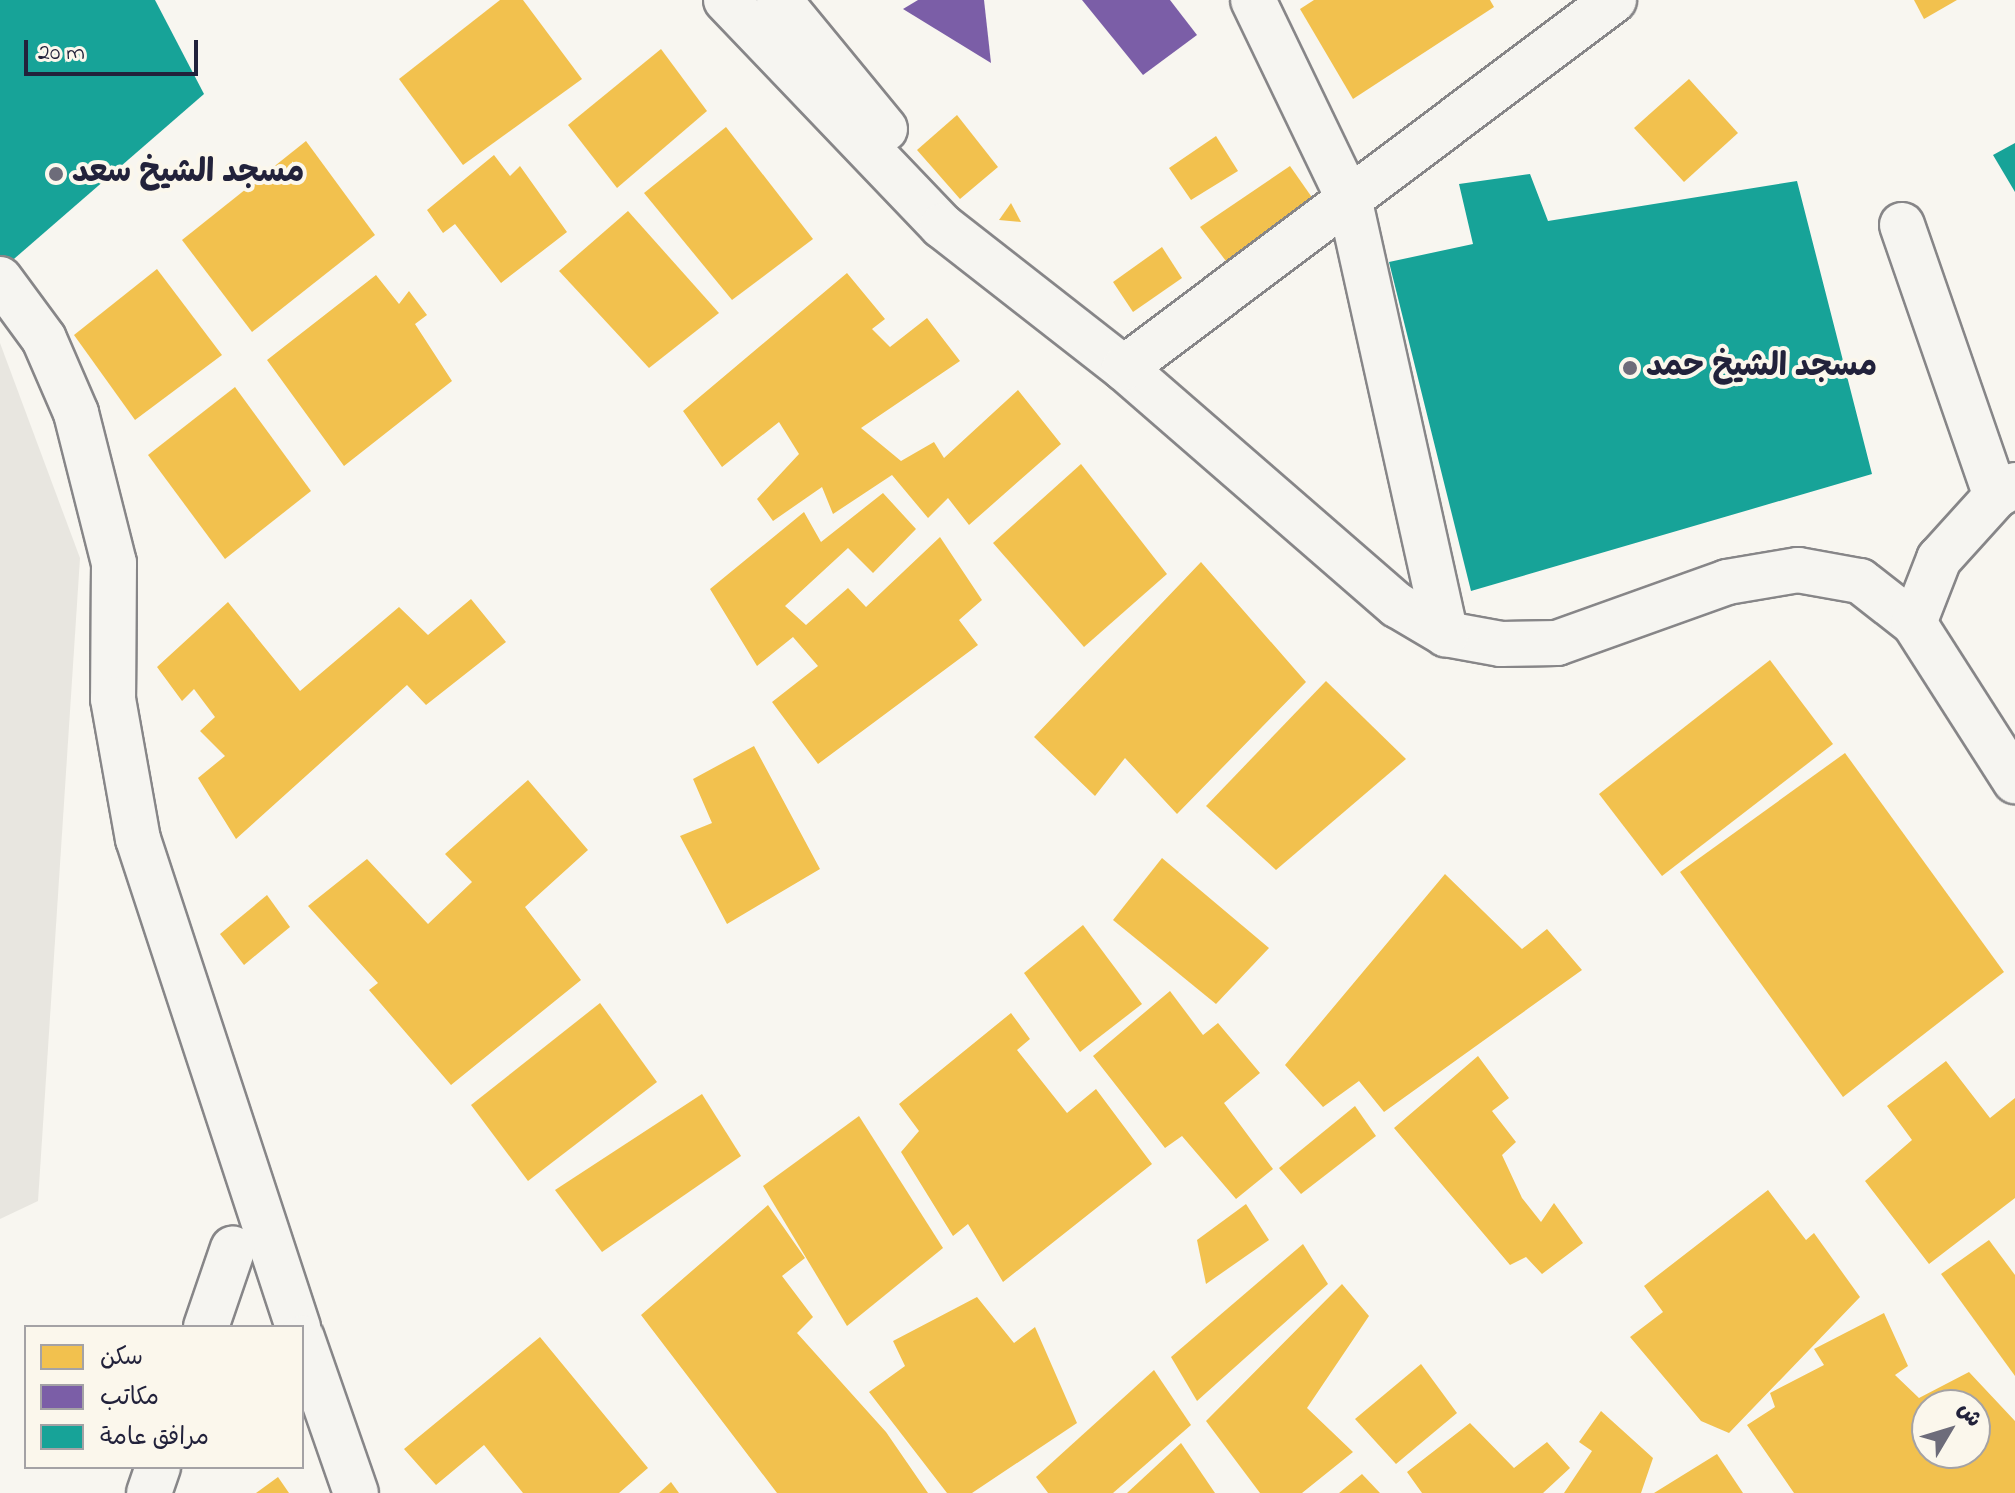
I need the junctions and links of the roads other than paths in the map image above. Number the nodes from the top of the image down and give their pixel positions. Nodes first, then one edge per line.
1 (726, 0) edge
2 (779, 0) edge
3 (1253, 0) edge
4 (1614, 0) edge
5 (1350, 202) junction
6 (1902, 225) dead end
7 (0, 279) edge
8 (1014, 284) junction
9 (1124, 368) junction
10 (2006, 490) edge
11 (1914, 623) junction
12 (1446, 634) junction
13 (2015, 781) edge
14 (233, 1248) dead end
15 (207, 1325) edge
16 (297, 1325) edge
17 (304, 1344) edge
18 (157, 1469) edge
19 (149, 1493) edge
20 (356, 1493) edge

1 - 8 street
2 - 8 street
3 - 5 street
4 - 5 street
5 - 9 street
5 - 12 street
6 - 10 street
7 - 16 street
8 - 9 street
9 - 12 street
10 - 11 street
11 - 12 street
11 - 13 street
14 - 15 street
17 - 20 street
18 - 19 street

